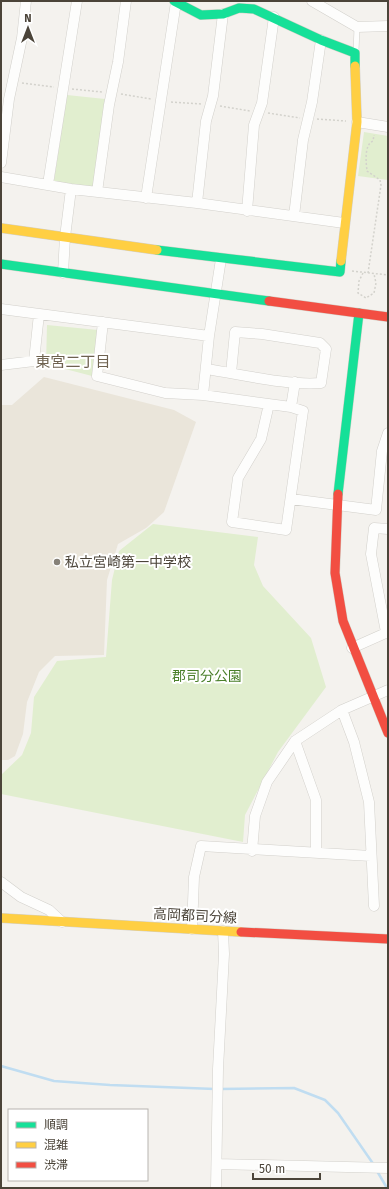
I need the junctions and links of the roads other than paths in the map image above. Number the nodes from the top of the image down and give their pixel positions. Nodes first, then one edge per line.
1 (26, 1) edge
2 (77, 1) edge
3 (126, 1) edge
4 (312, 1) edge
5 (175, 2) edge
6 (223, 14) junction
7 (274, 17) junction
8 (388, 26) edge
9 (357, 27) junction
10 (321, 40) junction
11 (356, 53) junction
12 (357, 122) junction
13 (388, 127) edge
14 (1, 163) edge
15 (1, 177) edge
16 (48, 184) junction
17 (72, 189) junction
18 (97, 192) junction
19 (146, 198) junction
20 (197, 203) junction
21 (247, 211) junction
22 (294, 216) junction
23 (344, 223) junction
24 (1, 228) edge
25 (65, 237) junction
26 (221, 259) junction
27 (1, 264) edge
28 (63, 273) junction
29 (216, 294) junction
30 (1, 309) edge
31 (359, 313) junction
32 (39, 314) junction
33 (388, 317) edge
34 (103, 322) junction
35 (209, 336) junction
36 (1, 364) edge
37 (206, 369) junction
38 (231, 373) junction
39 (295, 382) junction
40 (203, 395) junction
41 (269, 404) junction
42 (291, 406) junction
43 (388, 433) edge
44 (291, 499) junction
45 (337, 506) junction
46 (388, 529) edge
47 (387, 632) edge
48 (352, 648) junction
49 (388, 690) edge
50 (374, 696) junction
51 (342, 710) junction
52 (388, 734) edge
53 (295, 742) junction
54 (252, 850) junction
55 (316, 852) junction
56 (371, 856) junction
57 (1, 882) edge
58 (374, 906) dead end
59 (1, 918) edge
60 (62, 922) junction
61 (192, 929) junction
62 (223, 931) junction
63 (388, 939) edge
64 (217, 1164) junction
65 (388, 1168) edge
66 (216, 1188) edge

1 - 14 street
2 - 16 street
3 - 18 street
4 - 9 street
5 - 6 street
5 - 19 street
6 - 7 street
6 - 20 street
7 - 10 street
7 - 21 street
8 - 9 street
9 - 11 lane
10 - 11 street
10 - 22 street
11 - 12 street
12 - 13 street
12 - 23 street
15 - 16 street
16 - 17 street
17 - 18 street
17 - 25 street
18 - 19 street
19 - 20 street
20 - 21 street
21 - 22 street
22 - 23 street
23 - 26 street
24 - 25 street
25 - 26 street
25 - 28 street
26 - 29 street
27 - 28 street
28 - 29 street
29 - 31 street
29 - 35 street
30 - 32 street
31 - 33 street
31 - 45 street
32 - 34 street
32 - 36 street
34 - 35 street
34 - 40 street
35 - 37 street
37 - 38 street
37 - 40 street
38 - 39 street
38 - 39 street
39 - 42 street
40 - 41 street
41 - 42 street
41 - 44 street
42 - 44 street
43 - 45 street
44 - 45 street
45 - 48 street
46 - 47 street
47 - 48 street
48 - 50 street
49 - 50 street
50 - 51 street
50 - 52 street
51 - 53 street
51 - 56 street
53 - 54 street
53 - 55 street
54 - 55 street
54 - 61 street
55 - 56 street
56 - 58 street
57 - 60 street
59 - 60 street, 高岡都司分線
60 - 61 street, 高岡都司分線
61 - 62 street, 高岡都司分線
62 - 63 street, 高岡都司分線
62 - 64 street
64 - 65 street
64 - 66 street

